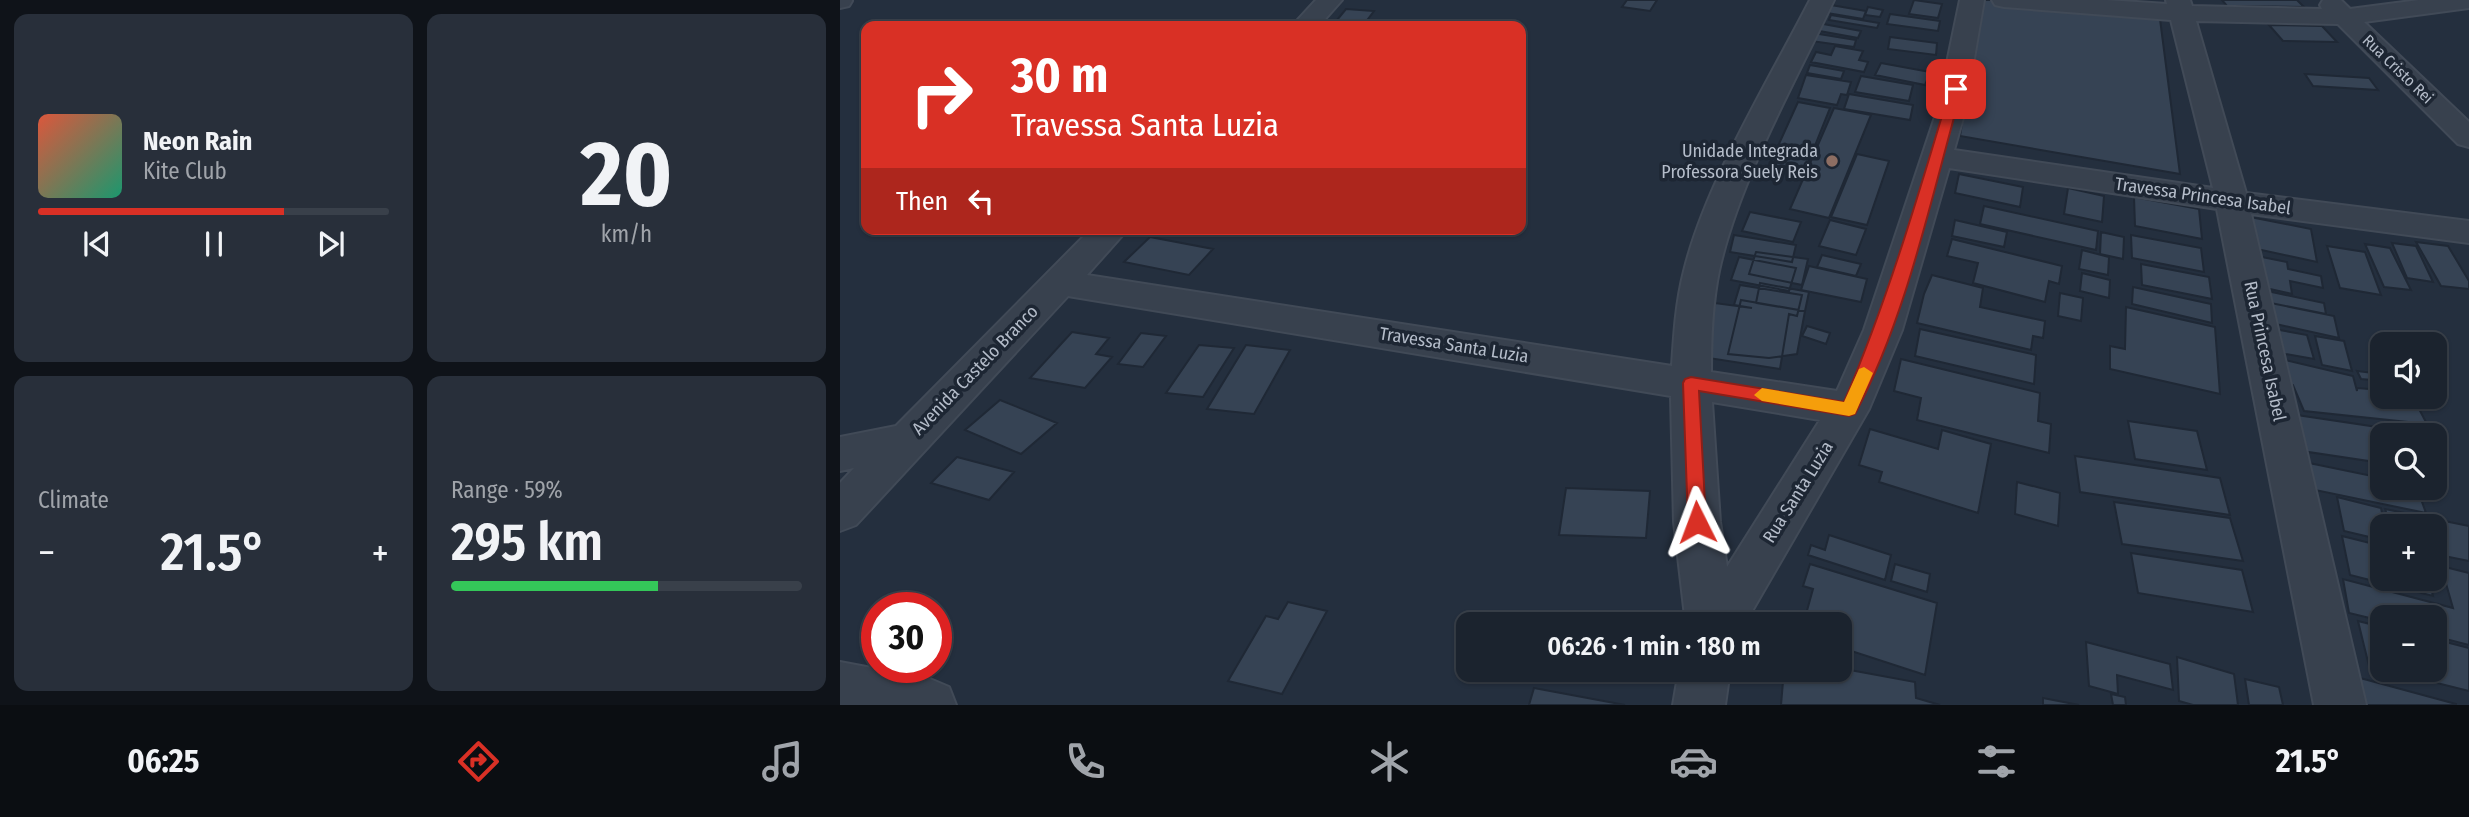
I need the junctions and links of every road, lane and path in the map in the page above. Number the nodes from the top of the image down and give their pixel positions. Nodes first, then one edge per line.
1 (1329, 0) edge
2 (1822, 0) edge
3 (1972, 0) edge
4 (2004, 0) edge
5 (2469, 1) edge
6 (2180, 7) edge
7 (2335, 8) edge
8 (1310, 21) edge
9 (2469, 138) edge
10 (1938, 157) junction
11 (2232, 201) junction
12 (2469, 232) edge
13 (1105, 235) edge
14 (1060, 283) junction
15 (1691, 383) junction
16 (1849, 409) junction
17 (907, 441) junction
18 (840, 453) edge
19 (840, 512) edge
20 (1709, 612) edge
21 (1725, 612) edge
22 (1703, 682) edge
23 (840, 687) edge
24 (930, 705) edge
25 (1699, 705) edge
26 (2340, 705) edge

1 - 8 street
2 - 15 street
3 - 10 street, Rua Santa Luzia
4 - 6 street
5 - 7 street
6 - 7 street
6 - 11 street, Rua Princesa Isabel
7 - 9 street, Rua Cristo Rei
10 - 11 street, Travessa Princesa Isabel
10 - 16 street, Rua Santa Luzia
11 - 12 street, Travessa Princesa Isabel
11 - 26 street, Rua Princesa Isabel
13 - 14 street, Avenida Castelo Branco
14 - 15 street, Travessa Santa Luzia
14 - 17 street, Avenida Castelo Branco
15 - 16 street, Travessa Santa Luzia
15 - 20 street
16 - 21 street, Rua Santa Luzia
17 - 18 street
17 - 19 street, Avenida Castelo Branco
22 - 25 street
23 - 24 street

